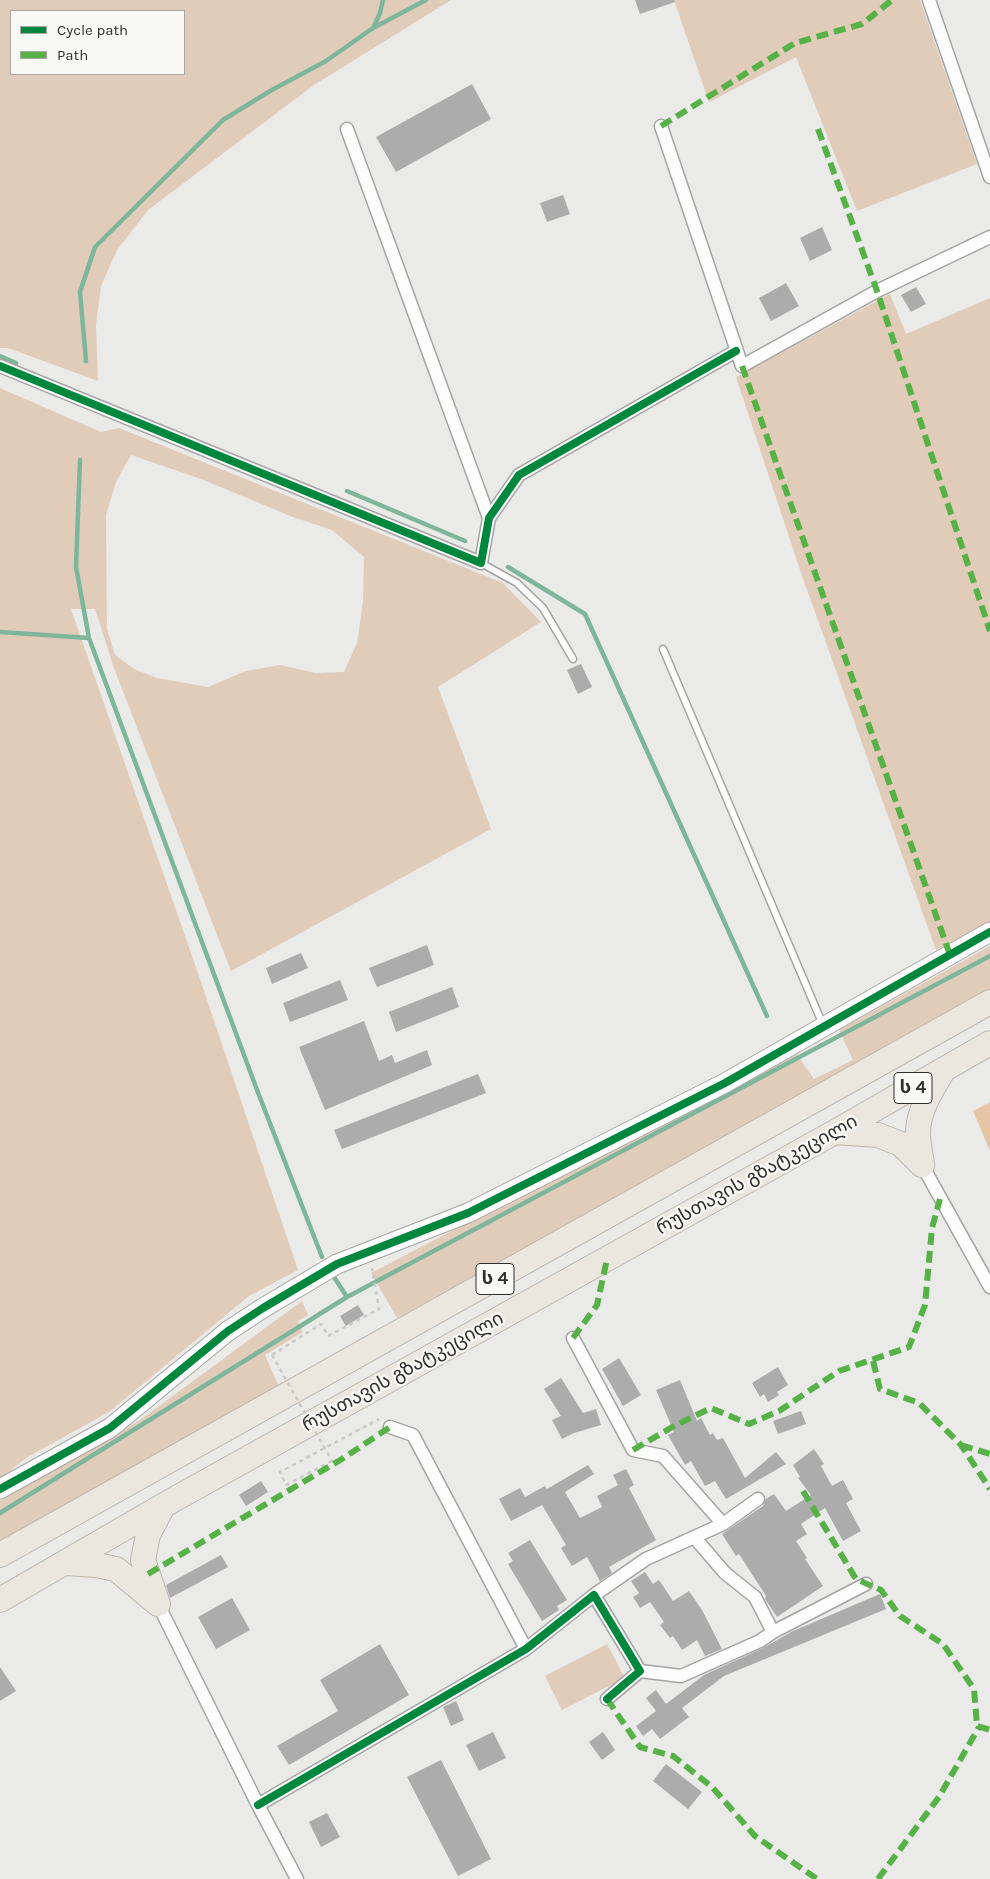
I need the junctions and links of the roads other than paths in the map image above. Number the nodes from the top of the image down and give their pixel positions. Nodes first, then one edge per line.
1 (929, 0) edge
2 (661, 126) dead end
3 (347, 130) dead end
4 (989, 170) edge
5 (990, 237) edge
6 (736, 351) junction
7 (0, 366) edge
8 (490, 518) junction
9 (481, 563) junction
10 (663, 649) dead end
11 (573, 659) dead end
12 (990, 932) edge
13 (990, 1002) edge
14 (823, 1027) junction
15 (990, 1044) edge
16 (944, 1070) junction
17 (835, 1132) junction
18 (922, 1165) junction
19 (990, 1287) edge
20 (573, 1338) dead end
21 (390, 1427) road end
22 (0, 1488) edge
23 (758, 1499) dead end
24 (163, 1506) junction
25 (723, 1524) junction
26 (694, 1537) junction
27 (0, 1555) edge
28 (66, 1563) junction
29 (866, 1584) dead end
30 (594, 1595) junction
31 (0, 1600) edge
32 (158, 1604) junction
33 (773, 1632) junction
34 (526, 1649) junction
35 (640, 1671) junction
36 (607, 1699) dead end
37 (258, 1805) junction
38 (297, 1879) edge

1 - 4 street
2 - 6 street
3 - 8 street
5 - 6 street
6 - 8 street
7 - 9 street
8 - 9 street
9 - 11 lane
10 - 14 lane
12 - 14 street
13 - 27 highway, რუსთავის გზატკეცილი / ს 4
14 - 22 street
15 - 16 highway, რუსთავის გზატკეცილი / ს 4
16 - 17 highway, რუსთავის გზატკეცილი / ს 4
16 - 18 highway
17 - 18 highway
17 - 24 highway, რუსთავის გზატკეცილი / ს 4
18 - 19 street
20 - 25 street
21 - 34 street
23 - 25 street
24 - 28 highway, რუსთავის გზატკეცილი / ს 4
24 - 32 highway
25 - 26 street
26 - 30 street
26 - 33 street
28 - 31 highway, რუსთავის გზატკეცილი / ს 4
28 - 32 highway
29 - 33 street
30 - 34 street
30 - 35 street
32 - 37 street
33 - 35 street
34 - 37 street
35 - 36 street
37 - 38 street

